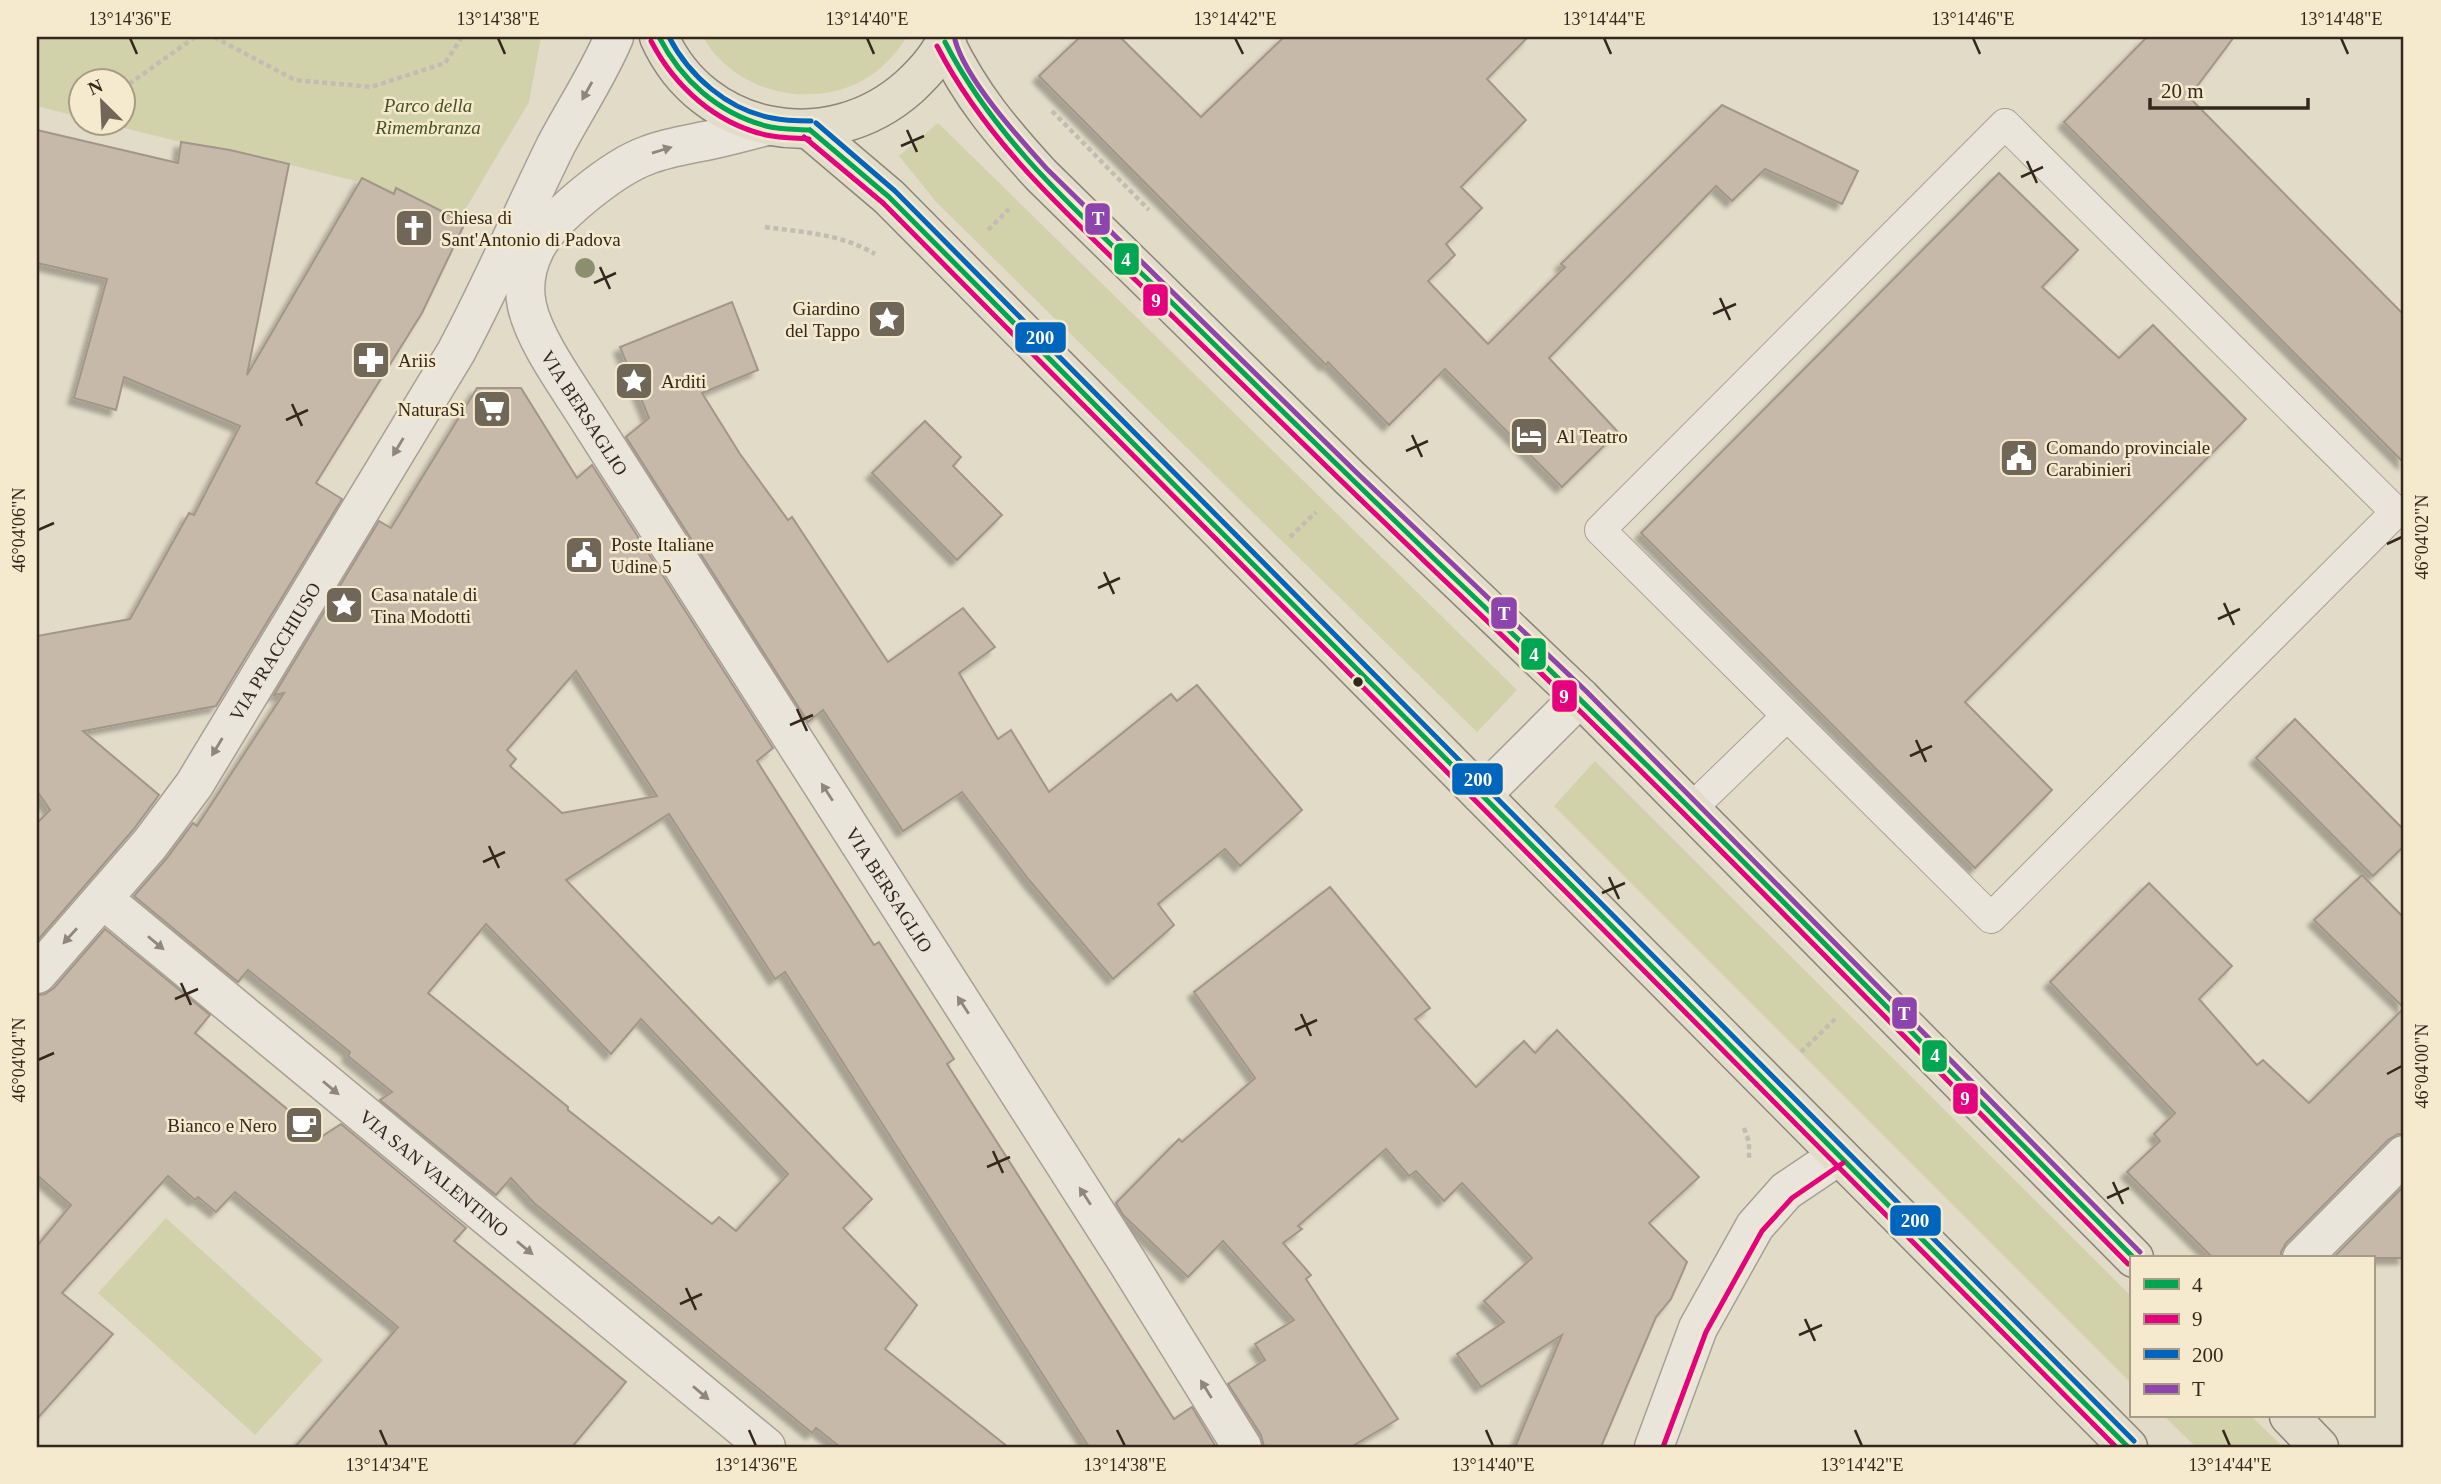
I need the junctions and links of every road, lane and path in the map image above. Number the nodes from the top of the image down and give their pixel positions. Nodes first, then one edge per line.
1 (195, 37) edge
2 (214, 37) edge
3 (462, 37) edge
4 (614, 37) edge
5 (659, 37) edge
6 (946, 39) edge
7 (136, 79) edge
8 (767, 126) junction
9 (810, 130) junction
10 (1017, 201) dead end
11 (985, 233) dead end
12 (482, 304) junction
13 (537, 333) junction
14 (1317, 511) dead end
15 (1284, 542) dead end
16 (1580, 697) junction
17 (1787, 716) junction
18 (1482, 794) junction
19 (1691, 809) junction
20 (103, 899) junction
21 (37, 974) edge
22 (1836, 1017) dead end
23 (1800, 1052) dead end
24 (2404, 1155) edge
25 (1838, 1156) junction
26 (2132, 1256) edge
27 (2304, 1256) edge
28 (2291, 1418) edge
29 (766, 1447) edge
30 (1242, 1447) edge
31 (1654, 1447) edge
32 (2128, 1447) edge
33 (2319, 1447) edge

1 - 7 path
2 - 3 path
4 -> 12 street, VIA PRACCHIUSO
5 - 8 main road
6 - 9 main road
6 - 16 main road
8 - 9 main road
13 -> 8 street, VIA BERSAGLIO
9 - 18 main road
10 - 11 path
12 - 13 street, VIA BERSAGLIO
12 -> 20 street, VIA PRACCHIUSO
30 -> 13 street, VIA BERSAGLIO
14 - 15 path
16 - 18 street
16 - 19 main road
17 - 17 lane
17 - 19 lane
18 - 25 main road
19 - 26 main road
20 -> 21 street, VIA PRACCHIUSO
20 -> 29 street, VIA SAN VALENTINO
22 - 23 path
24 - 27 street
25 - 31 street
25 - 32 main road
28 - 33 main road

